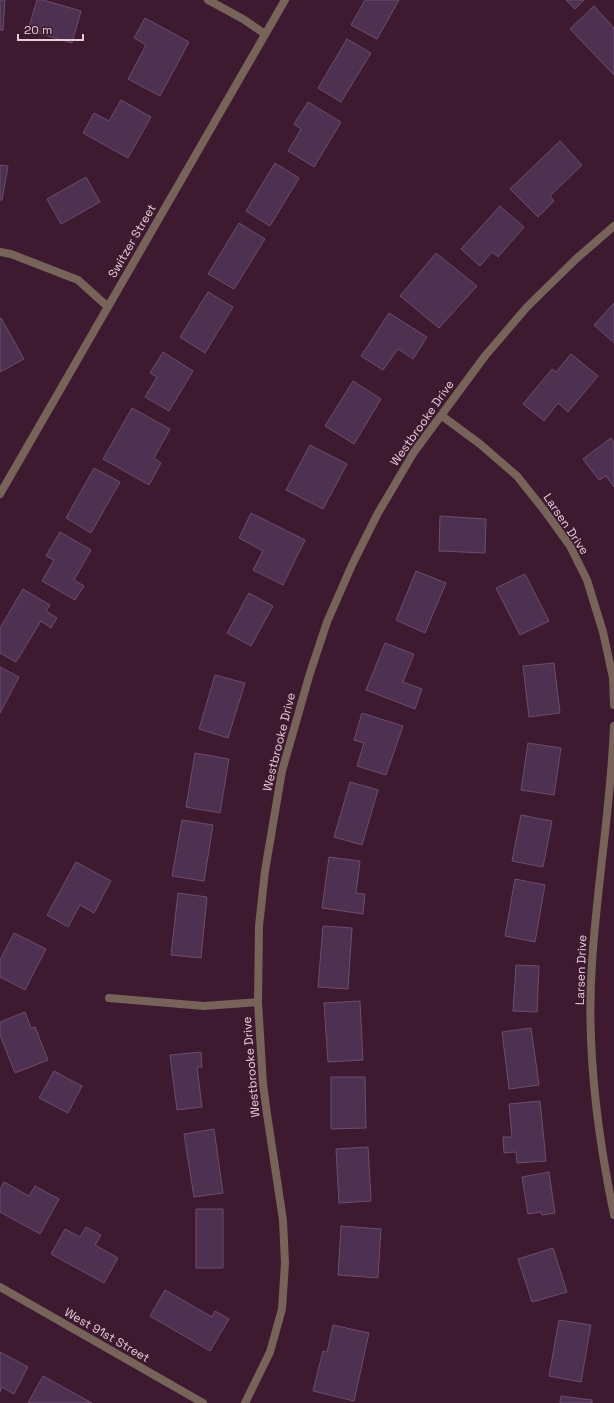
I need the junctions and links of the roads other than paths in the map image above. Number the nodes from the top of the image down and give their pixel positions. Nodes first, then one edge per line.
1 (208, 0) edge
2 (284, 0) edge
3 (265, 34) junction
4 (614, 226) edge
5 (0, 252) edge
6 (108, 307) junction
7 (442, 416) junction
8 (0, 494) edge
9 (614, 705) edge
10 (614, 726) edge
11 (109, 998) dead end
12 (258, 1002) junction
13 (614, 1216) edge
14 (0, 1287) edge
15 (203, 1403) edge
16 (245, 1403) edge

1 - 3 street
2 - 3 street, Switzer Street
3 - 6 street, Switzer Street
4 - 7 street, Westbrooke Drive
5 - 6 street
6 - 8 street, Switzer Street
7 - 9 street, Larsen Drive
7 - 12 street, Westbrooke Drive
10 - 13 street, Larsen Drive
11 - 12 street
12 - 16 street, Westbrooke Drive
14 - 15 street, West 91st Street

